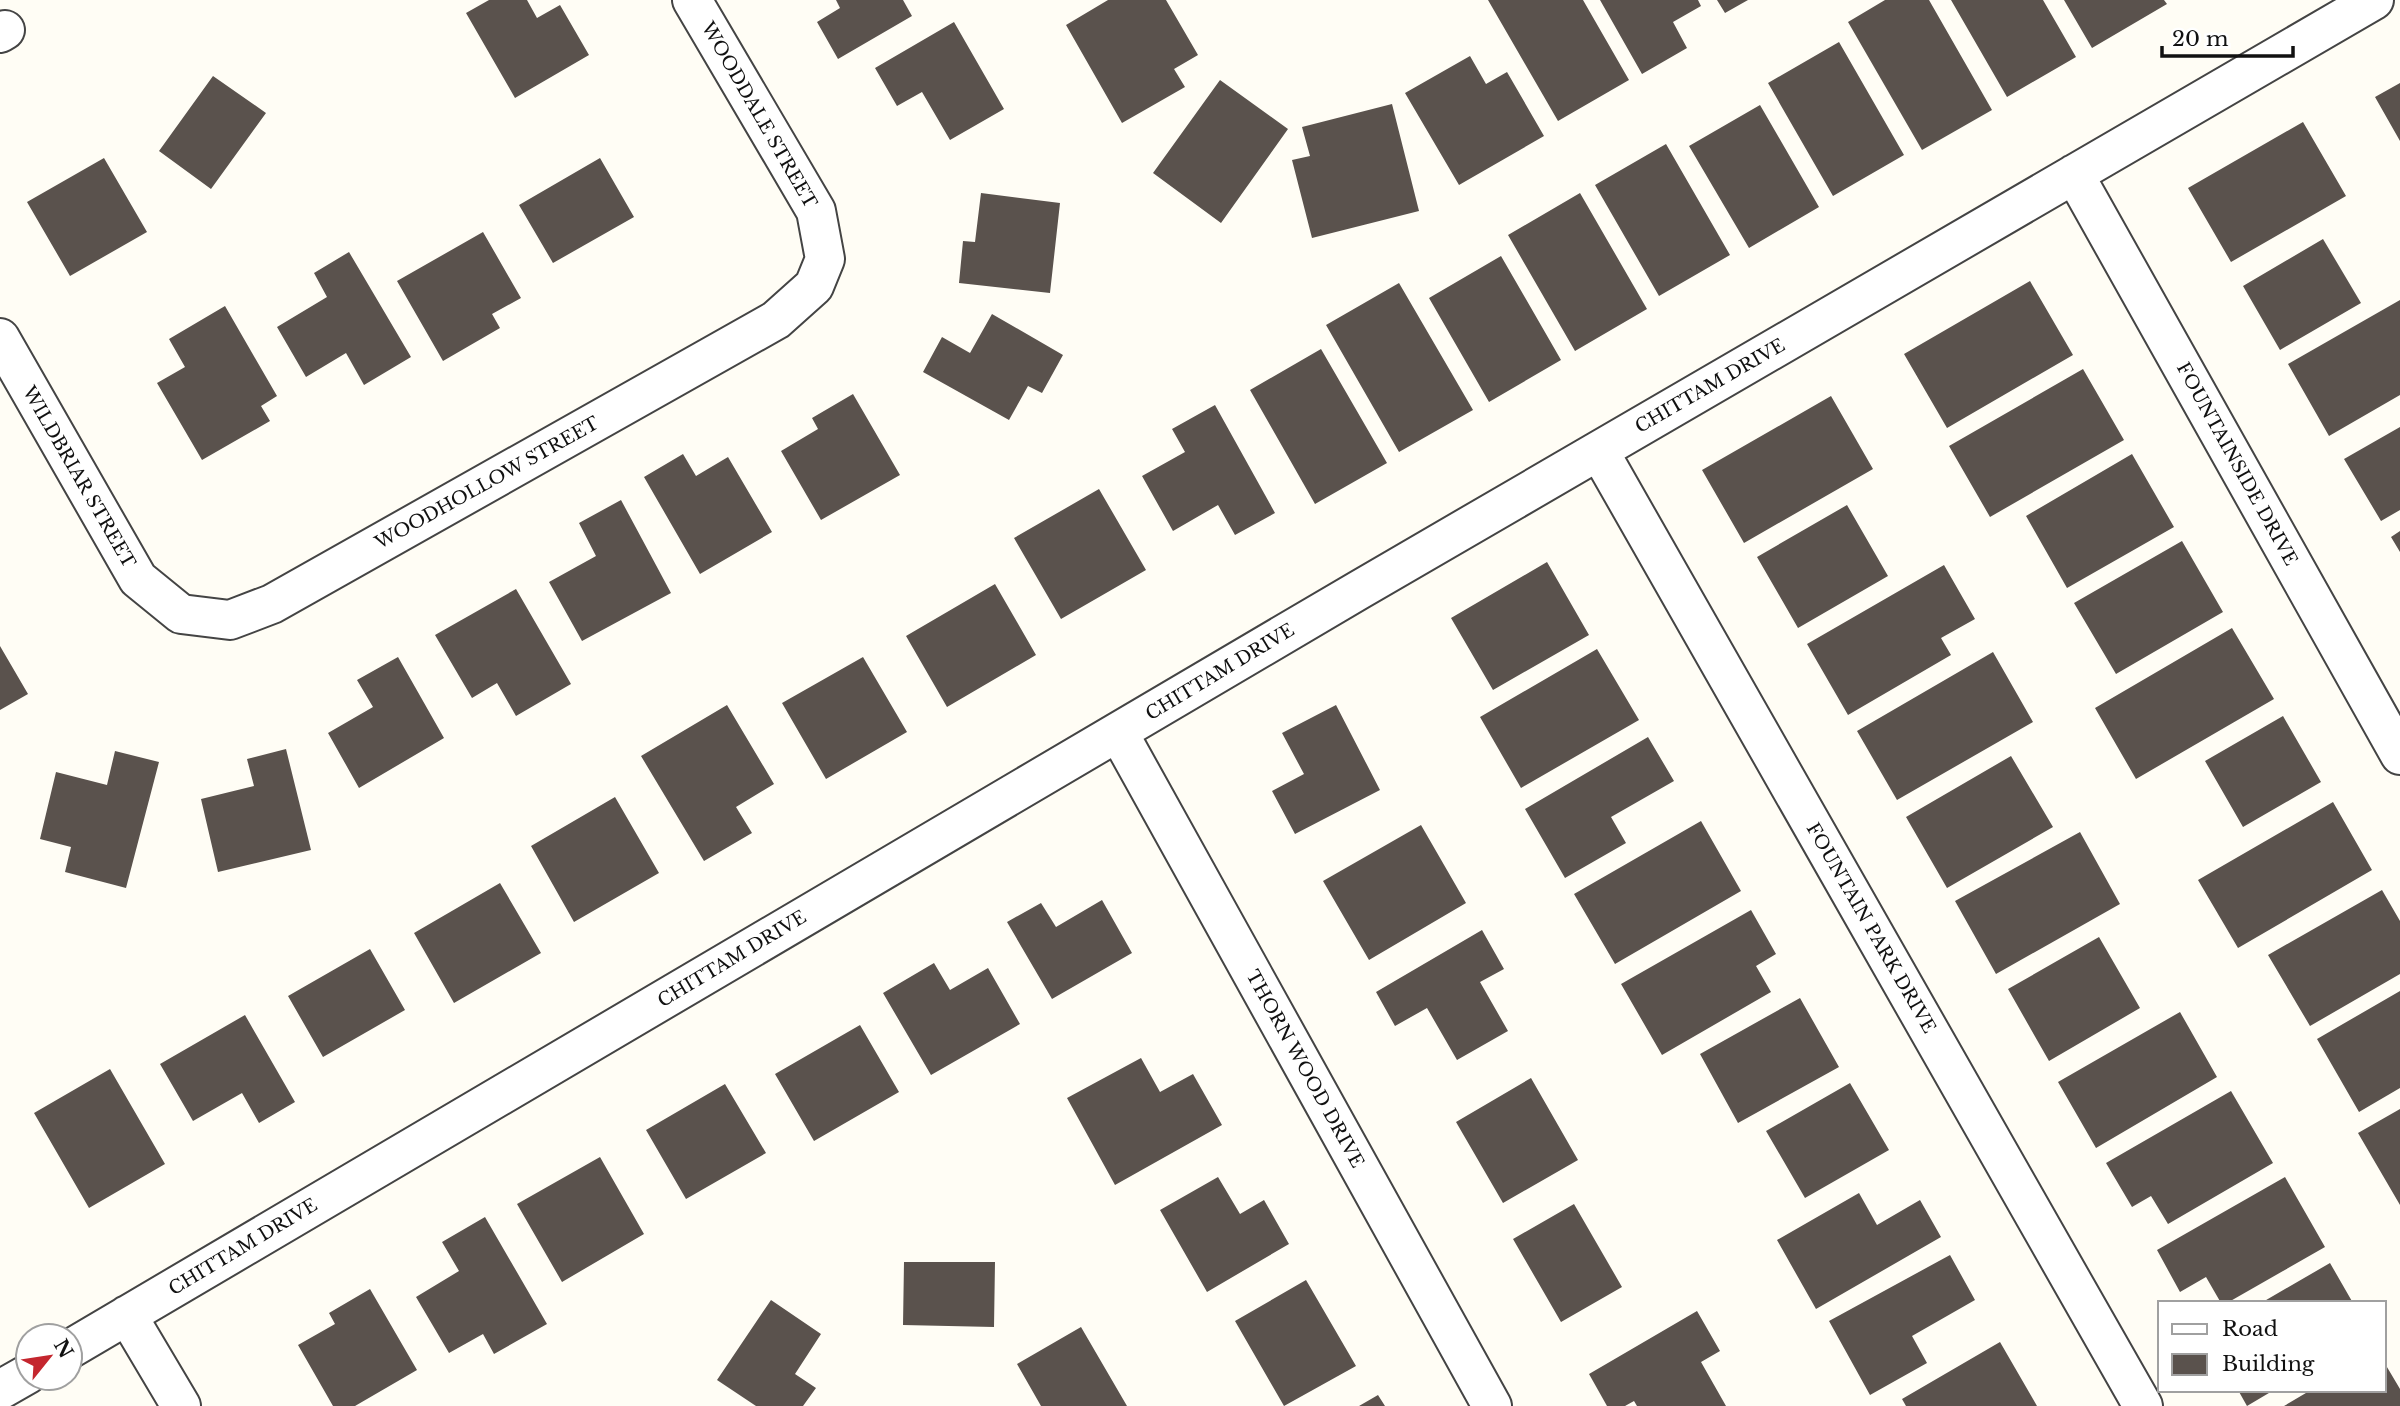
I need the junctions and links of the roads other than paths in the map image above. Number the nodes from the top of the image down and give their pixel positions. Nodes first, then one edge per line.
1 (692, 0) edge
2 (2374, 0) edge
3 (2074, 174) junction
4 (819, 273) joint
5 (0, 338) edge
6 (1599, 451) junction
7 (138, 579) joint
8 (1118, 732) junction
9 (2400, 755) edge
10 (127, 1315) junction
11 (84, 1341) edge
12 (181, 1406) edge
13 (1492, 1406) edge
14 (2143, 1406) edge

1 - 4 street, WOODDALE STREET
2 - 3 street, CHITTAM DRIVE
3 - 6 street, CHITTAM DRIVE
3 - 9 street, FOUNTAINSIDE DRIVE
4 - 7 street, WOODHOLLOW STREET
5 - 7 street, WILDBRIAR STREET
6 - 8 street, CHITTAM DRIVE
6 - 14 street, FOUNTAIN PARK DRIVE
8 - 10 street, CHITTAM DRIVE
8 - 13 street, THORN WOOD DRIVE
10 - 11 street, CHITTAM DRIVE
10 - 12 street

